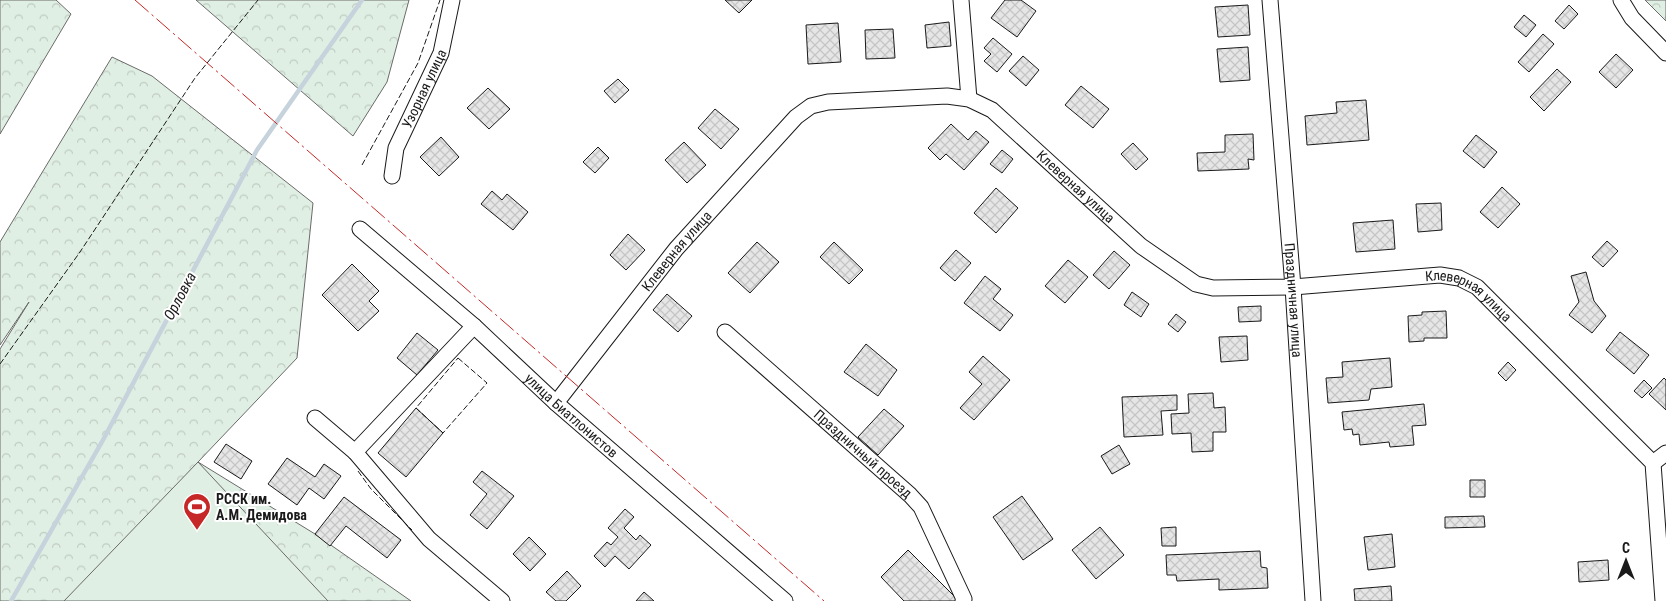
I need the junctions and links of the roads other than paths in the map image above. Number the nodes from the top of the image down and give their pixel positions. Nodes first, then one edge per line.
1 (452, 0) edge
2 (961, 0) edge
3 (1270, 0) edge
4 (1621, 0) edge
5 (1666, 53) edge
6 (969, 100) junction
7 (392, 176) dead end
8 (360, 229) dead end
9 (1293, 288) junction
10 (474, 326) junction
11 (725, 332) dead end
12 (556, 403) junction
13 (315, 418) dead end
14 (355, 452) junction
15 (1666, 453) edge
16 (1653, 463) junction
17 (502, 601) edge
18 (785, 601) edge
19 (963, 601) edge
20 (1313, 601) edge
21 (1663, 601) edge

1 - 7 street, Узорная улица
2 - 6 street
3 - 9 street, Праздничная улица
4 - 5 street
6 - 9 street, Клеверная улица
6 - 12 street, Клеверная улица
8 - 10 street, улица Биатлонистов
9 - 16 street, Клеверная улица
9 - 20 street, Праздничная улица
10 - 12 street, улица Биатлонистов
10 - 14 street
11 - 19 street, Праздничный проезд
12 - 18 street, улица Биатлонистов
13 - 14 street
14 - 17 street
15 - 16 street
16 - 21 street

